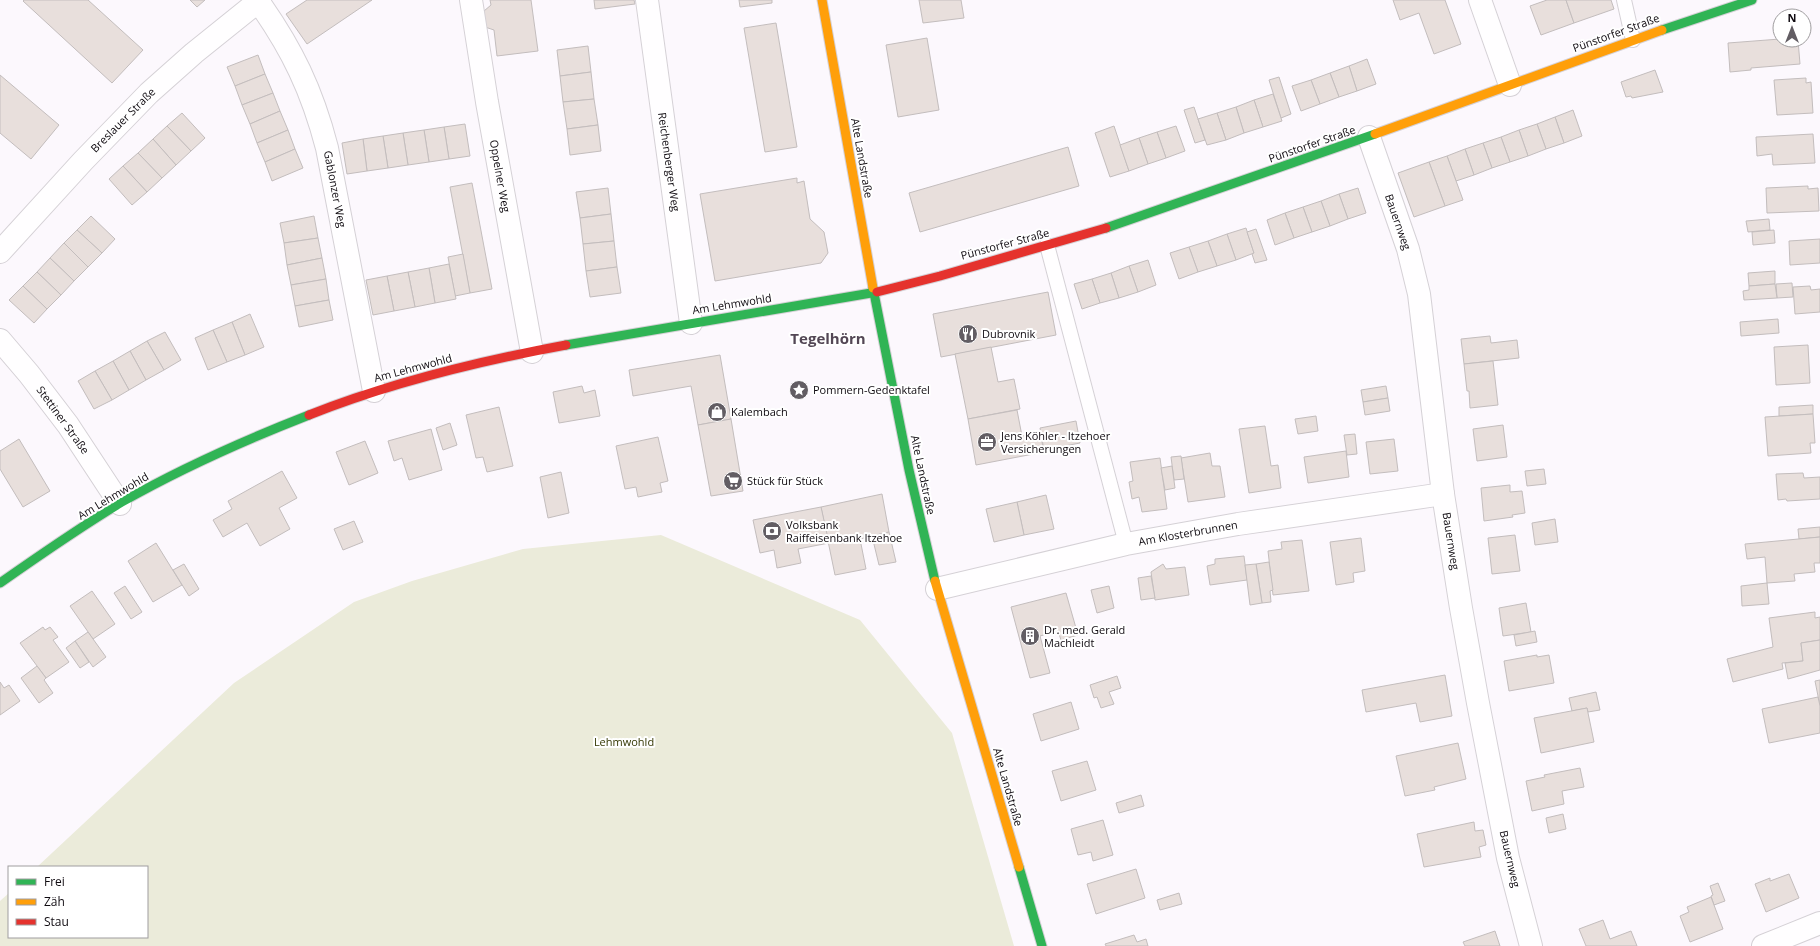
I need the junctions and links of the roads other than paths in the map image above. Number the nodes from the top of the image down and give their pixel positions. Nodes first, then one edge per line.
1 (471, 0) edge
2 (647, 0) edge
3 (822, 0) edge
4 (1480, 0) edge
5 (1624, 0) edge
6 (1752, 0) edge
7 (259, 1) edge
8 (1633, 40) junction
9 (1510, 85) junction
10 (1369, 137) junction
11 (1047, 245) junction
12 (0, 252) edge
13 (874, 292) junction
14 (691, 323) junction
15 (0, 340) edge
16 (532, 352) junction
17 (374, 391) junction
18 (1443, 494) junction
19 (120, 504) junction
20 (1126, 544) junction
21 (0, 583) edge
22 (936, 588) junction
23 (1820, 923) edge
24 (1042, 946) edge
25 (1531, 946) edge
26 (1764, 946) edge

1 - 16 street, Oppelner Weg
2 - 14 street, Reichenberger Weg
3 - 13 street, Alte Landstraße
4 - 9 street
5 - 8 lane
6 - 8 street, Pünstorfer Straße
7 - 12 street, Breslauer Straße
7 - 17 street, Gablonzer Weg
8 - 9 street, Pünstorfer Straße
9 - 10 street, Pünstorfer Straße
10 - 11 street, Pünstorfer Straße
10 - 18 street, Bauernweg
11 - 13 street, Pünstorfer Straße
11 - 20 lane
13 - 14 street, Am Lehmwohld
13 - 22 street, Alte Landstraße
14 - 16 street, Am Lehmwohld
15 - 19 street, Stettiner Straße
16 - 17 street, Am Lehmwohld
17 - 19 street, Am Lehmwohld
18 - 20 street, Am Klosterbrunnen
18 - 25 street, Bauernweg
19 - 21 street, Am Lehmwohld
20 - 22 street, Am Klosterbrunnen
22 - 24 street, Alte Landstraße
23 - 26 street

